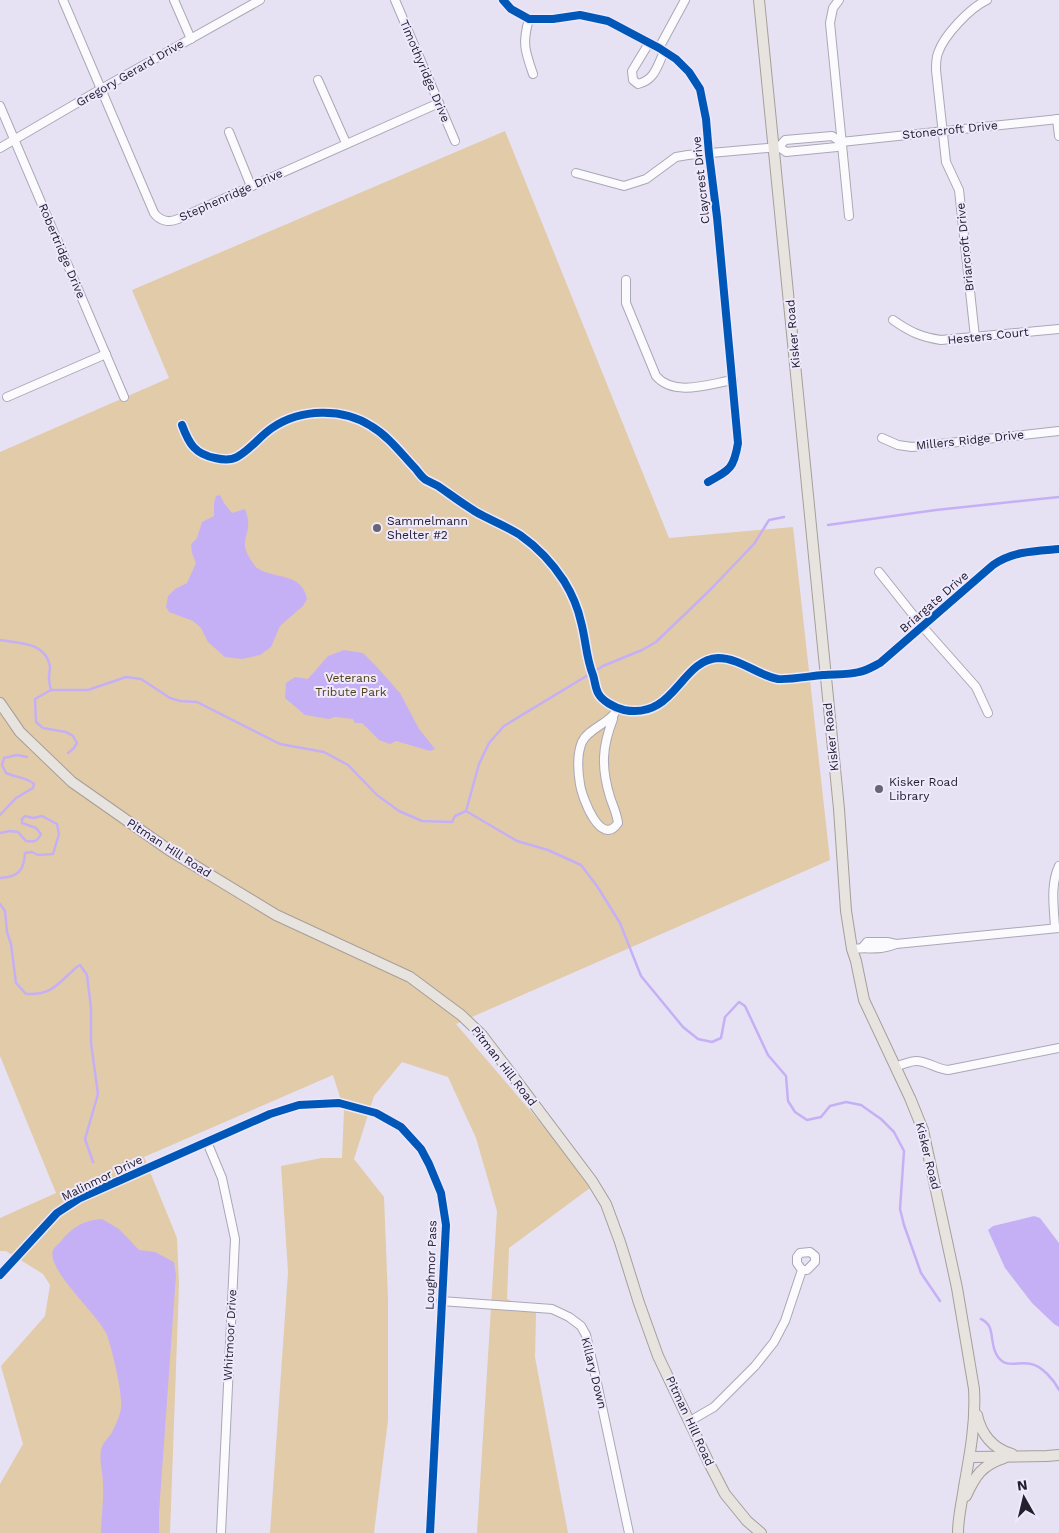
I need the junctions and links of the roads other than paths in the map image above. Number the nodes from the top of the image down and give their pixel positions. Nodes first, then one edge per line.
1 (63, 0) edge
2 (174, 0) edge
3 (260, 0) edge
4 (395, 0) edge
5 (504, 0) edge
6 (685, 0) edge
7 (759, 0) edge
8 (838, 0) edge
9 (987, 0) edge
10 (529, 19) junction
11 (191, 39) junction
12 (649, 43) junction
13 (662, 50) junction
14 (534, 74) dead end
15 (318, 80) dead end
16 (101, 89) junction
17 (439, 103) junction
18 (0, 106) edge
19 (1058, 119) edge
20 (942, 131) junction
21 (229, 132) dead end
22 (1059, 136) edge
23 (14, 140) junction
24 (456, 141) dead end
25 (841, 142) junction
26 (346, 143) junction
27 (0, 148) edge
28 (777, 148) junction
29 (708, 154) junction
30 (576, 173) dead end
31 (251, 186) junction
32 (849, 216) dead end
33 (626, 280) dead end
34 (892, 320) dead end
35 (1059, 329) edge
36 (975, 337) junction
37 (106, 354) junction
38 (733, 380) junction
39 (124, 397) dead end
40 (7, 398) dead end
41 (182, 426) dead end
42 (1059, 431) edge
43 (882, 438) dead end
44 (708, 482) dead end
45 (1059, 549) edge
46 (879, 572) dead end
47 (922, 626) junction
48 (825, 674) junction
49 (0, 703) edge
50 (617, 708) junction
51 (988, 713) dead end
52 (613, 716) junction
53 (1059, 866) edge
54 (1057, 928) edge
55 (857, 948) junction
56 (1059, 1048) edge
57 (896, 1066) junction
58 (207, 1142) junction
59 (802, 1270) dead end
60 (0, 1275) edge
61 (441, 1300) junction
62 (975, 1404) junction
63 (690, 1421) junction
64 (1059, 1454) edge
65 (1011, 1456) junction
66 (1028, 1456) junction
67 (970, 1457) junction
68 (959, 1513) junction
69 (221, 1533) edge
70 (430, 1533) edge
71 (629, 1533) edge
72 (761, 1533) edge
73 (958, 1533) edge

1 - 16 street, Stephenridge Drive
2 - 11 street
3 - 11 street, Gregory Gerard Drive
4 - 17 street, Timothyridge Drive
5 - 10 street
6 - 13 street
7 - 28 main road, Kisker Road
8 - 25 street
9 - 20 street, Briarcroft Drive
10 - 12 street, Claycrest Drive
10 - 14 street
11 - 16 street, Gregory Gerard Drive
12 - 13 street, Claycrest Drive
12 - 13 street
13 - 29 street, Claycrest Drive
15 - 26 street
16 - 23 street, Gregory Gerard Drive
16 - 31 street, Stephenridge Drive
17 - 24 street, Timothyridge Drive
17 - 26 street, Stephenridge Drive
18 - 23 street, Robertridge Drive
19 - 20 street, Stonecroft Drive
19 - 22 street
20 - 25 street, Stonecroft Drive
20 - 36 street, Briarcroft Drive
21 - 31 street
23 - 27 street, Gregory Gerard Drive
23 - 37 street, Robertridge Drive
25 - 28 street, Stonecroft Drive
25 - 28 street, Stonecroft Drive
25 - 32 street
26 - 31 street, Stephenridge Drive
28 - 29 street
28 - 48 main road, Kisker Road
29 - 30 street
29 - 38 street, Claycrest Drive
33 - 38 street
34 - 36 street, Hesters Court
35 - 36 street, Hesters Court
37 - 39 street, Robertridge Drive
37 - 40 street
38 - 44 street, Claycrest Drive
41 - 50 street
42 - 43 street, Millers Ridge Drive
45 - 47 street, Briargate Drive
46 - 47 street
47 - 48 street, Briargate Drive
47 - 51 street
48 - 50 street, Briargate Drive
48 - 55 main road, Kisker Road
49 - 63 main road, Pitman Hill Road
50 - 52 street
52 - 52 street
53 - 54 street
54 - 55 street
55 - 57 main road, Kisker Road
56 - 57 street
57 - 62 main road, Kisker Road
58 - 60 street, Malinmor Drive
58 - 61 street, Loughmor Pass
58 - 69 street, Whitmoor Drive
59 - 63 street
61 - 70 street, Loughmor Pass
61 - 71 street, Killary Down
62 - 66 main road
62 - 67 main road, Kisker Road
63 - 72 main road, Pitman Hill Road
64 - 66 main road
65 - 66 main road
65 - 67 main road
65 - 68 main road
67 - 68 main road, Kisker Road
68 - 73 main road

